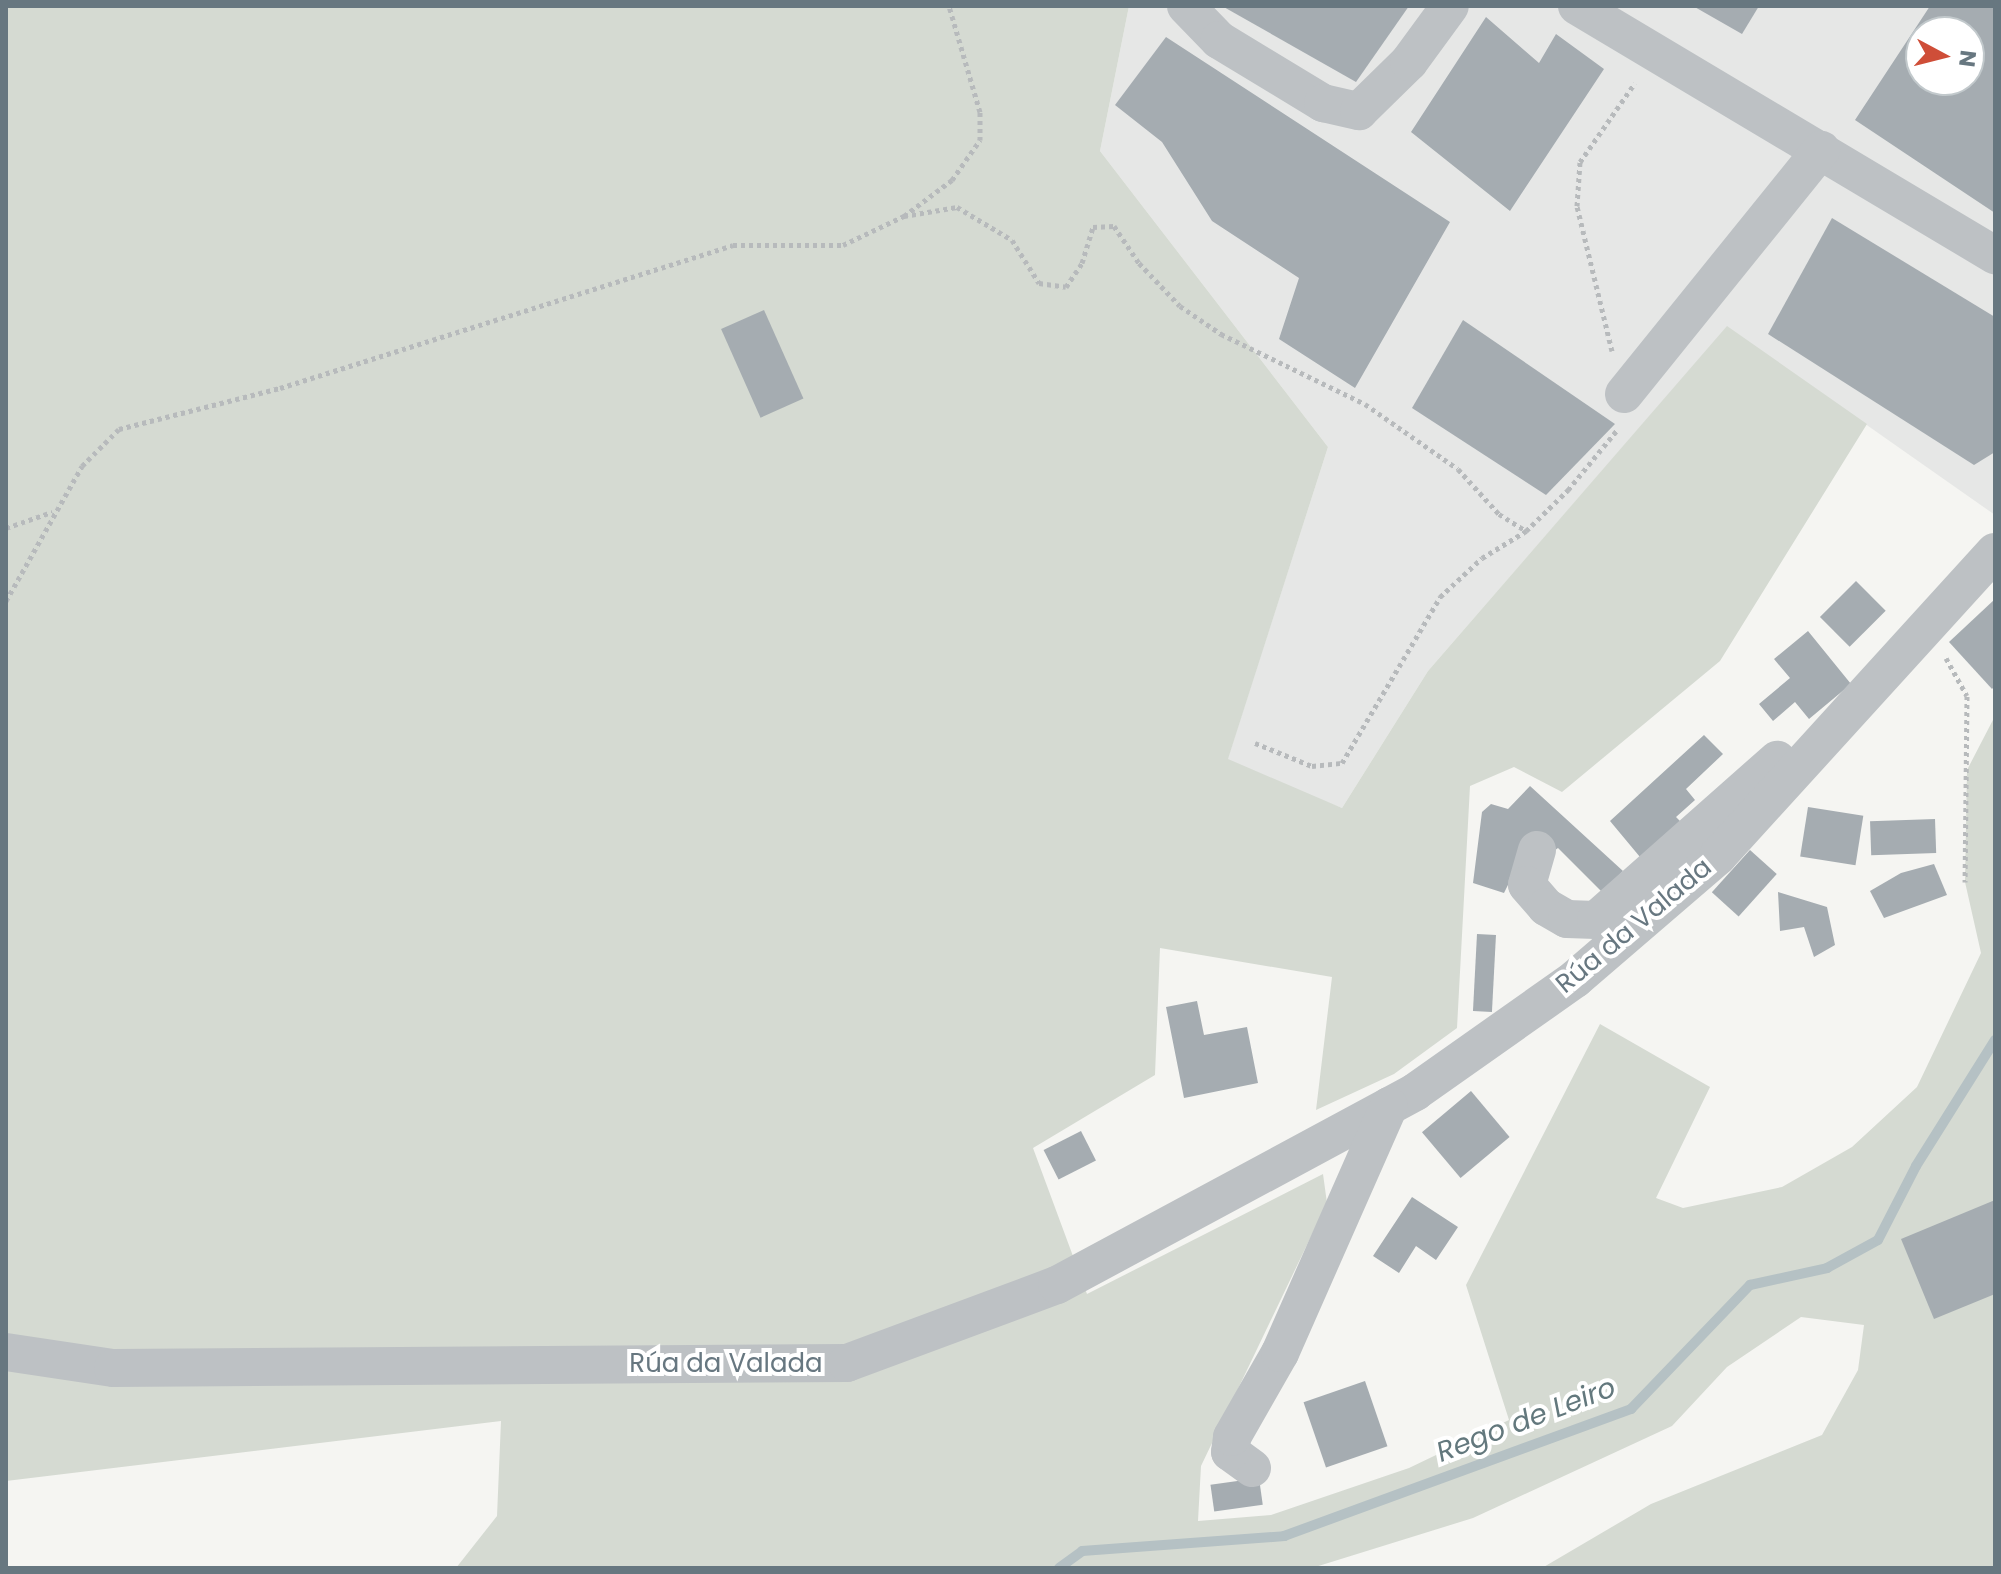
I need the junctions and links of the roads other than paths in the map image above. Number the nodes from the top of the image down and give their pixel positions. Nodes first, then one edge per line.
1 (1186, 6) edge
2 (1450, 6) edge
3 (1577, 6) edge
4 (1821, 150) junction
5 (1995, 255) edge
6 (1624, 394) road end
7 (1995, 552) edge
8 (1848, 711) junction
9 (1537, 850) dead end
10 (1389, 1106) junction
11 (6, 1352) edge
12 (1252, 1468) dead end

1 - 2 street
3 - 4 street
4 - 5 street
4 - 6 street
7 - 8 street, Rúa da Valada
8 - 9 street, Rúa da Valada
8 - 10 street, Rúa da Valada
10 - 11 street, Rúa da Valada
10 - 12 street

